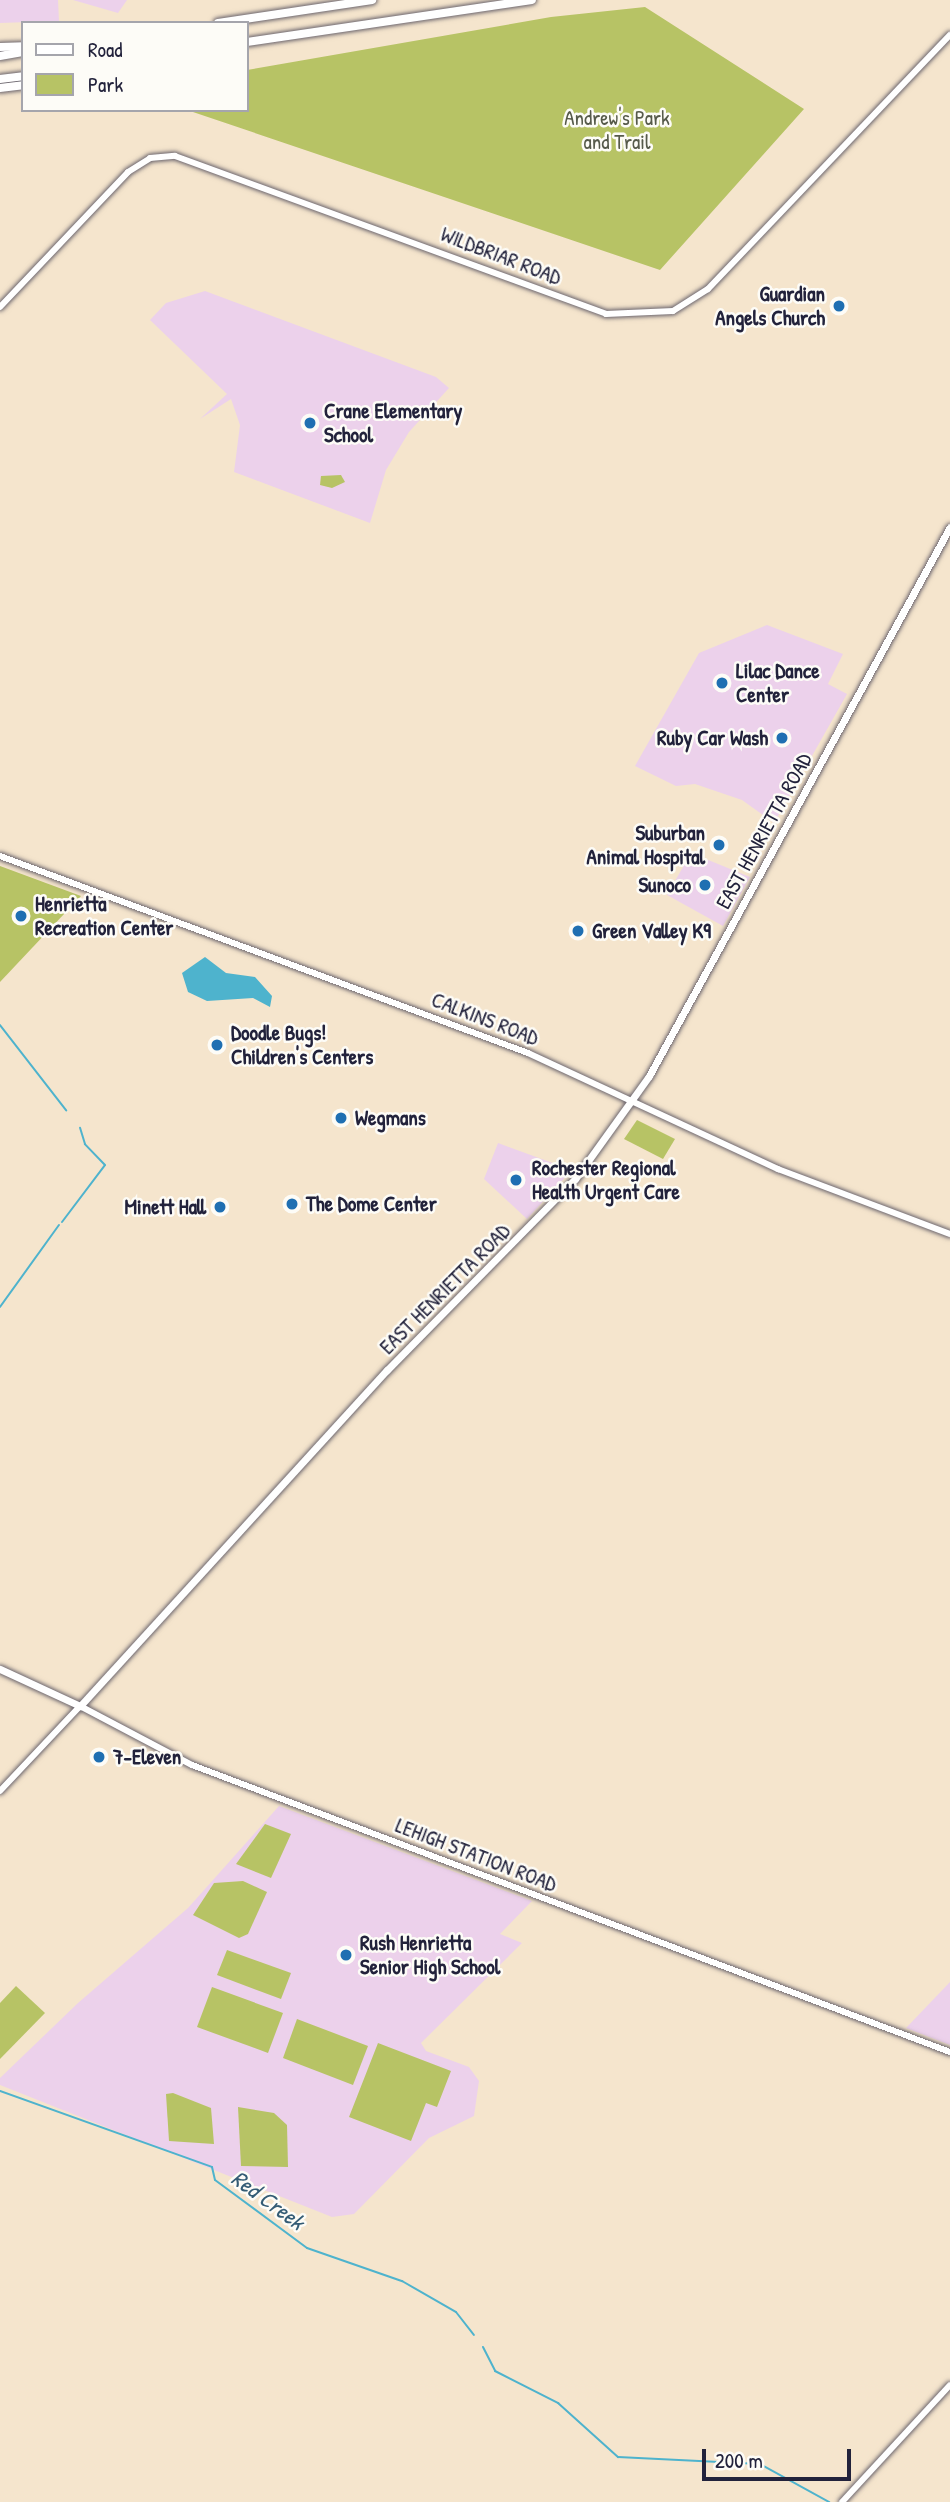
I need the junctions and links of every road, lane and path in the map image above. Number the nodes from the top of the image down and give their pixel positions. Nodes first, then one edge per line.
1 (372, 0) edge
2 (531, 0) edge
3 (231, 21) edge
4 (950, 35) edge
5 (248, 42) edge
6 (0, 47) edge
7 (21, 47) edge
8 (21, 52) edge
9 (0, 56) edge
10 (21, 76) edge
11 (0, 79) edge
12 (21, 85) edge
13 (0, 88) edge
14 (0, 307) edge
15 (950, 527) edge
16 (0, 856) edge
17 (634, 1098) junction
18 (950, 1234) edge
19 (0, 1669) edge
20 (80, 1706) junction
21 (0, 1791) edge
22 (950, 2052) edge
23 (950, 2385) edge
24 (842, 2502) edge

1 - 3 highway
2 - 5 highway
4 - 14 main road, WILDBRIAR ROAD
6 - 7 highway
8 - 9 highway
10 - 11 highway
12 - 13 highway
15 - 17 main road, EAST HENRIETTA ROAD
16 - 17 main road, CALKINS ROAD
17 - 18 main road, CALKINS ROAD
17 - 20 main road, EAST HENRIETTA ROAD
19 - 20 main road, LEHIGH STATION ROAD
20 - 21 main road, EAST HENRIETTA ROAD
20 - 22 main road, LEHIGH STATION ROAD
23 - 24 main road

